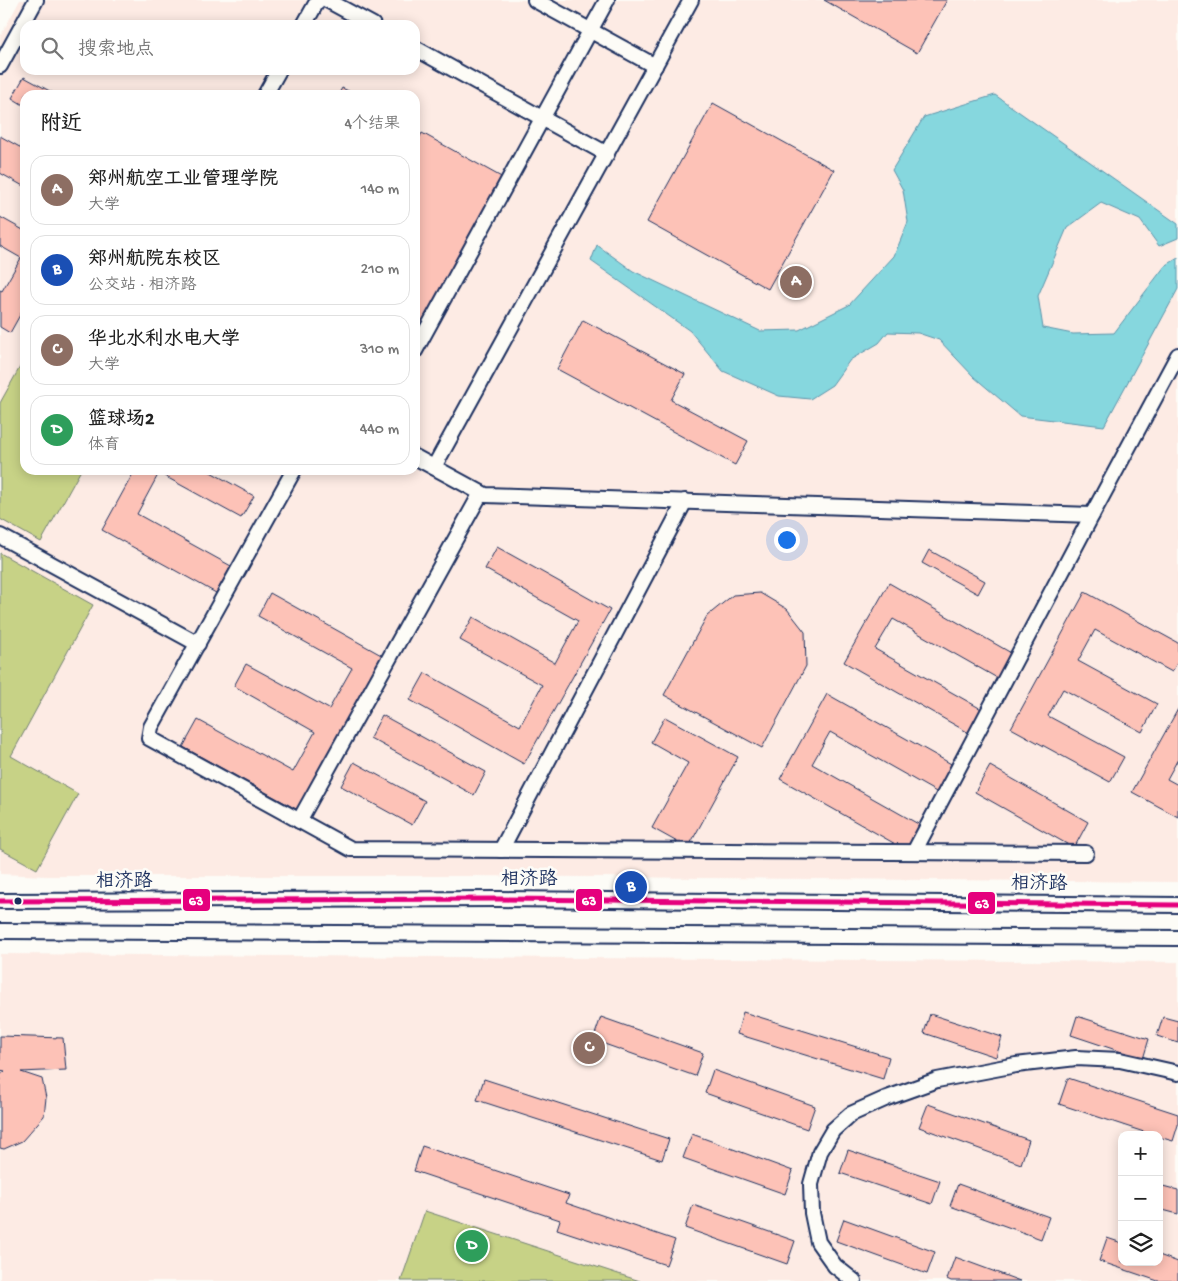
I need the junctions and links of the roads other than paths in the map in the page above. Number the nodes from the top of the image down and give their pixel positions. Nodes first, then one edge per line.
1 (36, 0) edge
2 (318, 0) edge
3 (327, 0) edge
4 (535, 0) edge
5 (607, 0) edge
6 (691, 0) edge
7 (25, 20) edge
8 (307, 20) edge
9 (364, 20) edge
10 (20, 29) edge
11 (591, 30) junction
12 (420, 51) edge
13 (0, 66) edge
14 (655, 66) junction
15 (276, 75) edge
16 (268, 90) edge
17 (542, 118) junction
18 (607, 154) junction
19 (420, 342) edge
20 (1178, 355) edge
21 (420, 460) edge
22 (434, 467) junction
23 (291, 475) edge
24 (481, 492) junction
25 (685, 500) junction
26 (1092, 515) junction
27 (0, 536) edge
28 (198, 644) junction
29 (300, 821) junction
30 (501, 850) junction
31 (914, 852) junction
32 (1086, 853) dead end
33 (0, 901) edge
34 (1178, 905) edge
35 (0, 931) edge
36 (1178, 938) edge
37 (1178, 1073) edge
38 (854, 1281) edge

1 - 7 street
2 - 8 street
3 - 9 street
4 - 11 street
5 - 11 street
6 - 14 street
10 - 13 street
11 - 14 street
11 - 17 street
12 - 17 street
14 - 18 street
15 - 16 street
17 - 18 street
17 - 19 street
18 - 22 street
20 - 26 street
21 - 22 street
22 - 24 street
23 - 28 street
24 - 25 street
24 - 29 street
25 - 26 street
25 - 30 street
26 - 31 street
27 - 28 street
28 - 29 street
29 - 30 street
30 - 31 street
31 - 32 street
33 - 34 street, 相济路
35 - 36 street
37 - 38 street

